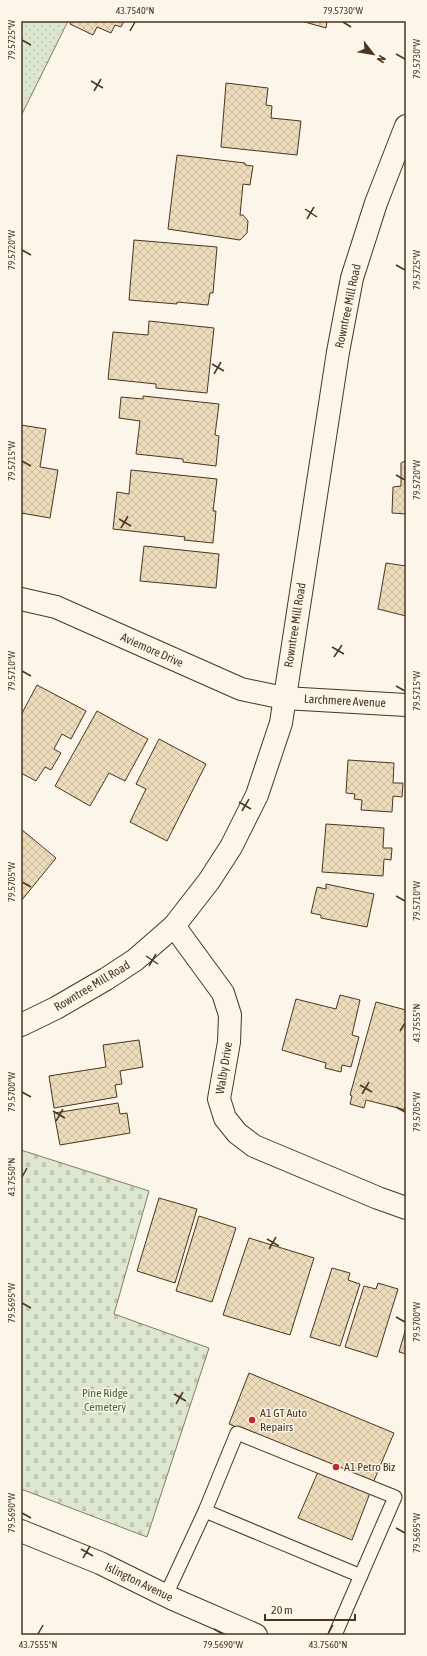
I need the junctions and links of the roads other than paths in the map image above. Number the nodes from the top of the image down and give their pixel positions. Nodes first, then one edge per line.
1 (406, 126) edge
2 (21, 599) edge
3 (284, 698) junction
4 (406, 705) edge
5 (174, 926) junction
6 (21, 1025) edge
7 (406, 1208) edge
8 (205, 1511) junction
9 (21, 1531) edge
10 (361, 1576) junction
11 (166, 1596) junction
12 (256, 1635) edge
13 (335, 1635) edge

1 - 3 street, Rowntree Mill Road
2 - 3 street, Aviemore Drive
3 - 4 street, Larchmere Avenue
3 - 5 street, Rowntree Mill Road
5 - 6 street, Rowntree Mill Road
5 - 7 street, Walby Drive
8 - 10 lane
8 - 10 lane
8 - 11 lane
9 - 11 street, Islington Avenue
10 - 13 lane
11 - 12 street, Islington Avenue

